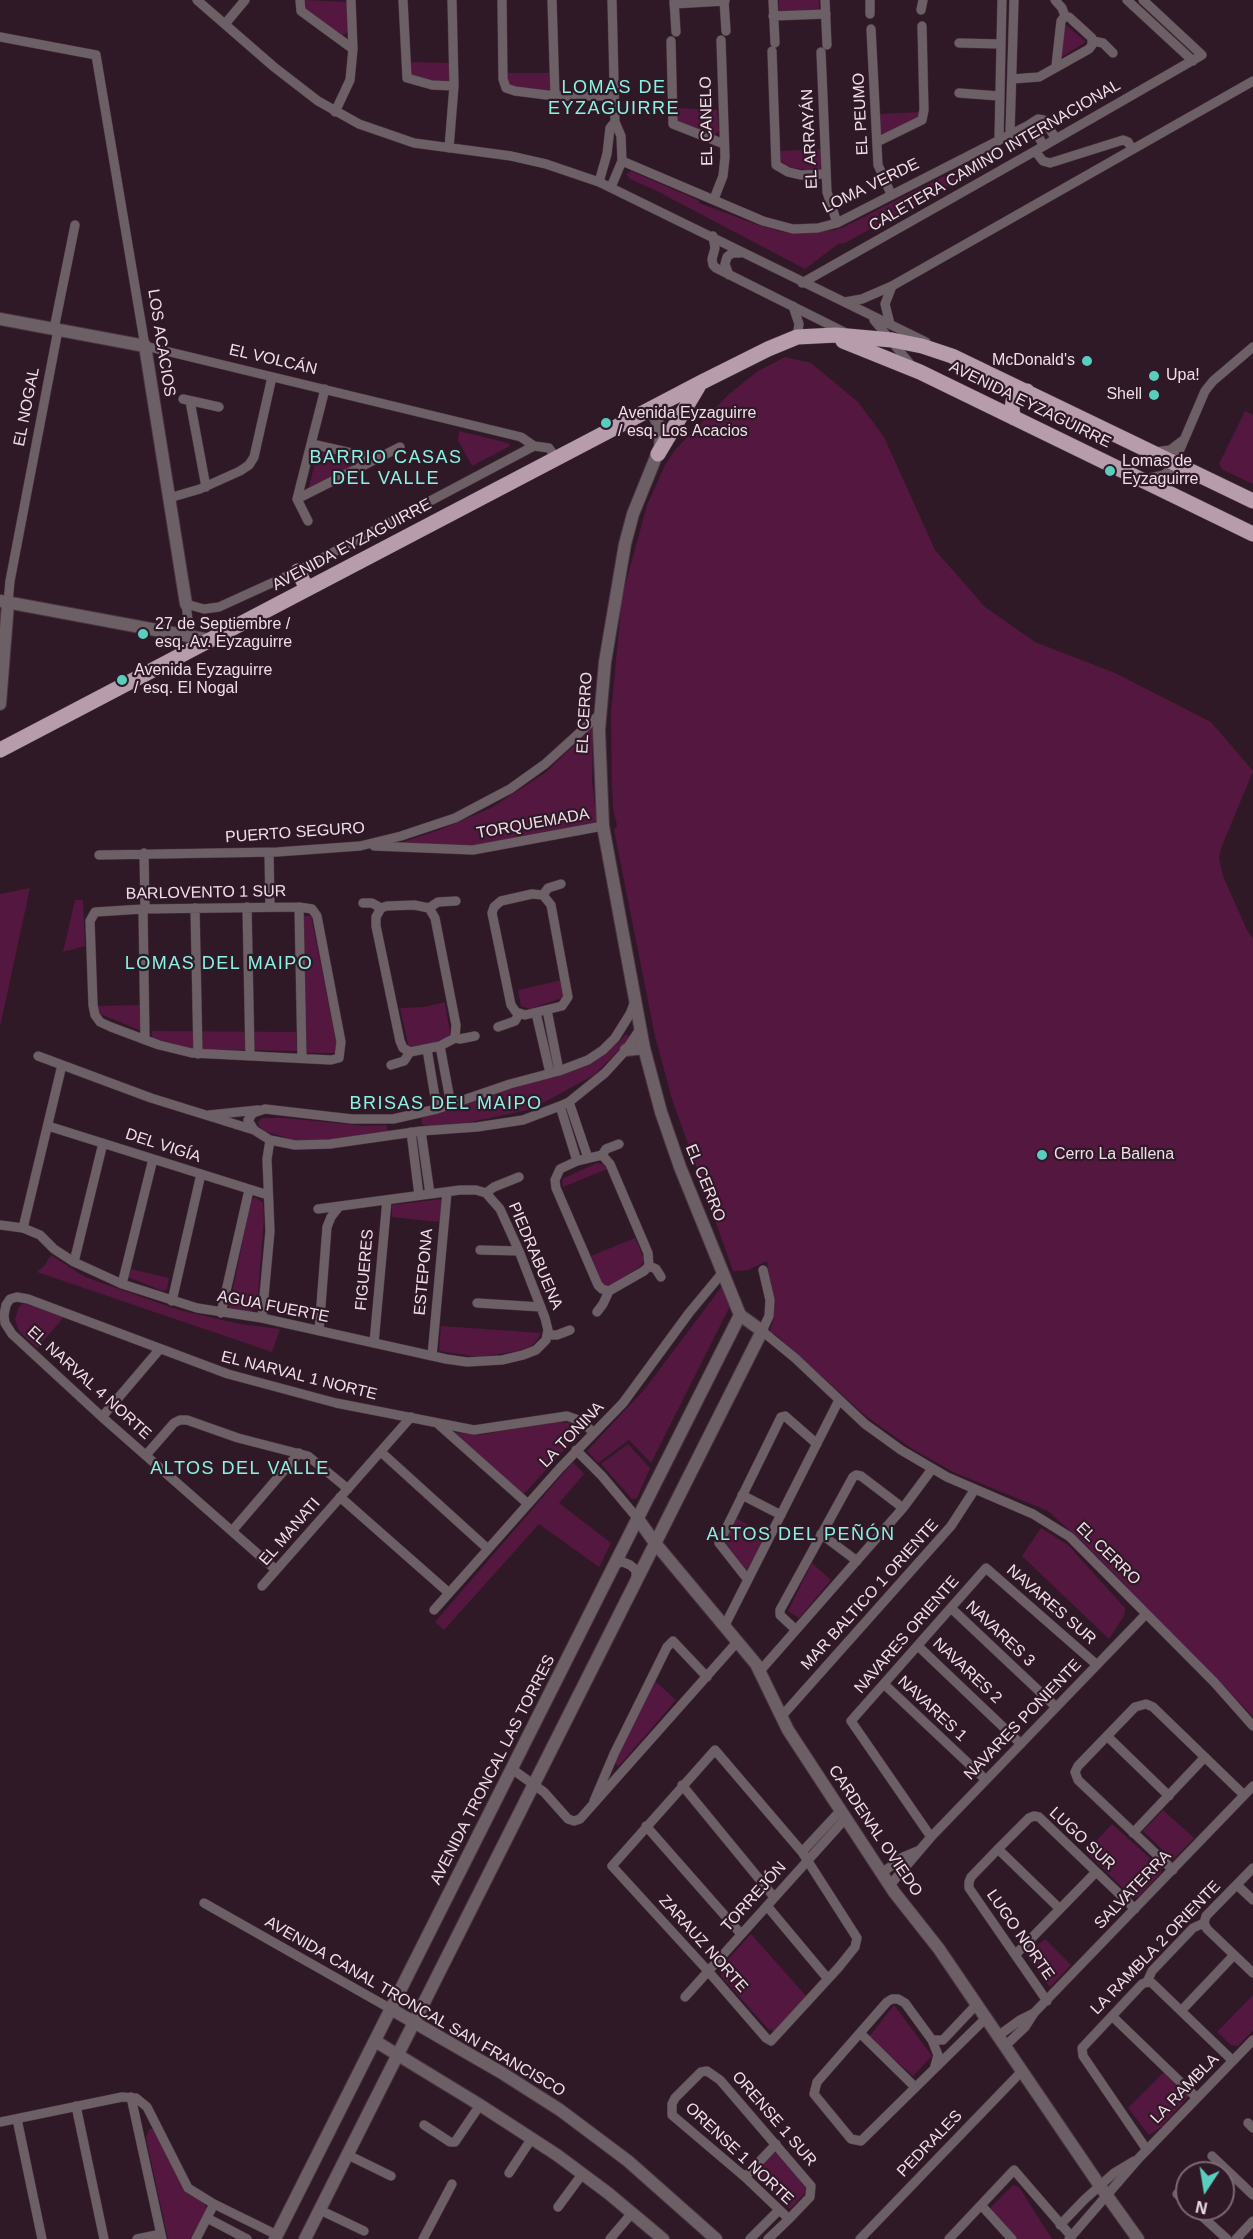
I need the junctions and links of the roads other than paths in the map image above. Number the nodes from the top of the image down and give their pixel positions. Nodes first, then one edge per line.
1 (197, 0) edge
2 (245, 0) edge
3 (300, 0) edge
4 (351, 0) edge
5 (403, 0) edge
6 (452, 0) edge
7 (502, 0) edge
8 (552, 0) edge
9 (612, 0) edge
10 (773, 0) edge
11 (825, 0) edge
12 (870, 0) edge
13 (923, 0) edge
14 (1002, 0) edge
15 (1014, 0) edge
16 (1054, 0) edge
17 (1127, 0) edge
18 (1143, 0) edge
19 (724, 1) edge
20 (674, 2) edge
21 (921, 10) dead end
22 (826, 14) junction
23 (870, 14) dead end
24 (773, 16) junction
25 (1065, 16) junction
26 (225, 24) junction
27 (922, 26) dead end
28 (871, 29) dead end
29 (1174, 29) junction
30 (726, 31) dead end
31 (1166, 36) junction
32 (0, 37) edge
33 (721, 40) dead end
34 (1093, 41) junction
35 (959, 43) dead end
36 (1000, 44) junction
37 (353, 49) junction
38 (1113, 52) dead end
39 (1012, 61) junction
40 (1193, 61) junction
41 (1000, 62) junction
42 (1056, 66) junction
43 (1012, 79) junction
44 (1253, 81) edge
45 (454, 86) junction
46 (958, 93) dead end
47 (555, 96) junction
48 (614, 96) junction
49 (999, 96) junction
50 (335, 112) junction
51 (615, 122) junction
52 (1027, 126) junction
53 (1011, 134) junction
54 (999, 139) junction
55 (1056, 139) junction
56 (877, 142) junction
57 (724, 144) junction
58 (449, 148) junction
59 (1040, 149) junction
60 (1132, 149) junction
61 (622, 161) junction
62 (826, 174) junction
63 (599, 182) junction
64 (611, 187) junction
65 (891, 194) junction
66 (714, 200) junction
67 (837, 223) junction
68 (75, 225) dead end
69 (713, 236) junction
70 (741, 253) junction
71 (729, 275) junction
72 (802, 283) junction
73 (892, 286) junction
74 (845, 302) junction
75 (793, 306) junction
76 (868, 314) junction
77 (0, 320) edge
78 (56, 330) junction
79 (891, 332) junction
80 (820, 334) junction
81 (851, 336) junction
82 (793, 338) junction
83 (145, 346) junction
84 (1253, 347) edge
85 (920, 372) junction
86 (272, 377) junction
87 (702, 382) junction
88 (325, 389) junction
89 (1027, 391) junction
90 (219, 407) dead end
91 (652, 410) junction
92 (1014, 418) junction
93 (1184, 439) junction
94 (312, 444) junction
95 (534, 446) junction
96 (400, 447) dead end
97 (1152, 452) junction
98 (658, 454) junction
99 (556, 458) junction
100 (378, 459) junction
101 (1175, 464) junction
102 (1140, 479) junction
103 (206, 487) junction
104 (169, 498) junction
105 (297, 500) junction
106 (1253, 501) edge
107 (308, 521) dead end
108 (1253, 534) edge
109 (298, 572) junction
110 (307, 589) junction
111 (4, 602) edge
112 (186, 604) junction
113 (190, 636) junction
114 (210, 640) junction
115 (0, 704) edge
116 (599, 714) junction
117 (0, 748) edge
118 (603, 826) junction
119 (360, 846) junction
120 (269, 852) junction
121 (144, 854) junction
122 (99, 855) dead end
123 (561, 884) dead end
124 (541, 895) junction
125 (456, 901) dead end
126 (363, 903) dead end
127 (270, 906) junction
128 (299, 906) junction
129 (247, 907) junction
130 (195, 908) junction
131 (381, 908) junction
132 (429, 908) junction
133 (144, 909) junction
134 (635, 1000) junction
135 (547, 1010) junction
136 (536, 1013) junction
137 (519, 1014) junction
138 (498, 1027) dead end
139 (640, 1029) junction
140 (475, 1036) dead end
141 (454, 1038) junction
142 (146, 1040) junction
143 (440, 1046) junction
144 (644, 1048) junction
145 (427, 1049) junction
146 (626, 1050) junction
147 (410, 1052) junction
148 (198, 1054) junction
149 (38, 1056) dead end
150 (250, 1056) junction
151 (302, 1058) junction
152 (62, 1065) junction
153 (391, 1065) dead end
154 (555, 1072) junction
155 (564, 1104) junction
156 (451, 1105) junction
157 (437, 1109) junction
158 (259, 1110) junction
159 (204, 1115) junction
160 (48, 1126) junction
161 (254, 1130) junction
162 (416, 1132) junction
163 (270, 1140) junction
164 (103, 1143) junction
165 (619, 1144) dead end
166 (602, 1155) junction
167 (588, 1158) junction
168 (153, 1159) junction
169 (577, 1161) junction
170 (201, 1174) junction
171 (519, 1177) dead end
172 (249, 1190) junction
173 (447, 1192) junction
174 (486, 1193) junction
175 (430, 1194) junction
176 (268, 1195) junction
177 (419, 1195) junction
178 (387, 1200) junction
179 (338, 1208) junction
180 (318, 1209) dead end
181 (0, 1225) edge
182 (23, 1228) junction
183 (480, 1250) dead end
184 (519, 1251) junction
185 (74, 1262) junction
186 (649, 1266) junction
187 (763, 1270) dead end
188 (723, 1272) junction
189 (661, 1277) dead end
190 (122, 1284) junction
191 (609, 1291) junction
192 (172, 1302) junction
193 (477, 1303) dead end
194 (6, 1305) joint
195 (541, 1307) junction
196 (597, 1312) dead end
197 (221, 1313) junction
198 (740, 1315) junction
199 (262, 1318) junction
200 (570, 1330) dead end
201 (319, 1331) junction
202 (762, 1331) junction
203 (548, 1335) junction
204 (374, 1343) junction
205 (159, 1350) junction
206 (432, 1356) junction
207 (839, 1400) junction
208 (102, 1417) junction
209 (411, 1417) junction
210 (436, 1423) junction
211 (594, 1433) junction
212 (817, 1444) junction
213 (576, 1450) junction
214 (381, 1452) junction
215 (299, 1453) junction
216 (146, 1455) junction
217 (932, 1469) junction
218 (348, 1489) junction
219 (975, 1489) junction
220 (742, 1494) junction
221 (340, 1497) junction
222 (528, 1504) junction
223 (903, 1508) junction
224 (781, 1515) junction
225 (638, 1519) junction
226 (232, 1531) junction
227 (821, 1534) junction
228 (655, 1543) junction
229 (488, 1549) junction
230 (857, 1561) junction
231 (615, 1564) junction
232 (986, 1568) joint
233 (276, 1570) junction
234 (748, 1580) junction
235 (636, 1581) junction
236 (262, 1586) dead end
237 (449, 1593) junction
238 (951, 1608) junction
239 (434, 1610) dead end
240 (1146, 1614) junction
241 (725, 1625) junction
242 (796, 1630) junction
243 (738, 1641) junction
244 (918, 1646) junction
245 (1097, 1665) junction
246 (760, 1671) junction
247 (706, 1677) junction
248 (884, 1684) junction
249 (1056, 1707) junction
250 (781, 1717) junction
251 (1253, 1726) edge
252 (1107, 1736) junction
253 (1021, 1744) junction
254 (1205, 1757) junction
255 (512, 1769) junction
256 (986, 1780) junction
257 (534, 1784) junction
258 (682, 1785) junction
259 (1253, 1786) edge
260 (1244, 1795) junction
261 (1169, 1796) junction
262 (594, 1806) junction
263 (844, 1814) junction
264 (646, 1826) junction
265 (1133, 1833) junction
266 (931, 1837) junction
267 (922, 1849) junction
268 (998, 1849) junction
269 (805, 1857) junction
270 (1253, 1868) edge
271 (1173, 1870) junction
272 (1096, 1872) junction
273 (882, 1874) junction
274 (890, 1885) junction
275 (1237, 1885) junction
276 (774, 1897) junction
277 (1253, 1900) edge
278 (204, 1903) dead end
279 (767, 1906) junction
280 (1060, 1909) junction
281 (1135, 1909) junction
282 (1204, 1923) junction
283 (741, 1934) junction
284 (1016, 1954) junction
285 (1234, 1955) junction
286 (708, 1971) junction
287 (1253, 1973) edge
288 (828, 1979) junction
289 (1148, 1982) junction
290 (685, 1997) dead end
291 (1047, 2001) junction
292 (977, 2004) junction
293 (391, 2009) junction
294 (1181, 2011) junction
295 (1112, 2016) junction
296 (986, 2018) junction
297 (414, 2022) junction
298 (860, 2033) junction
299 (932, 2040) junction
300 (1253, 2040) edge
301 (375, 2041) junction
302 (1002, 2041) junction
303 (398, 2054) junction
304 (1233, 2061) junction
305 (935, 2066) junction
306 (1022, 2071) junction
307 (915, 2086) junction
308 (131, 2097) junction
309 (1197, 2098) junction
310 (480, 2105) junction
311 (76, 2106) junction
312 (671, 2109) joint
313 (17, 2119) junction
314 (0, 2122) edge
315 (424, 2125) dead end
316 (158, 2129) junction
317 (140, 2138) junction
318 (532, 2138) junction
319 (776, 2144) junction
320 (1147, 2150) junction
321 (348, 2155) junction
322 (1212, 2156) dead end
323 (508, 2173) dead end
324 (583, 2173) junction
325 (391, 2176) dead end
326 (745, 2177) junction
327 (452, 2184) dead end
328 (1103, 2191) junction
329 (1253, 2195) edge
330 (214, 2204) junction
331 (981, 2205) junction
332 (558, 2206) dead end
333 (320, 2210) junction
334 (779, 2210) junction
335 (632, 2213) junction
336 (207, 2218) junction
337 (789, 2219) junction
338 (1207, 2221) edge
339 (1253, 2221) edge
340 (1060, 2225) junction
341 (364, 2232) dead end
342 (162, 2237) edge
343 (276, 2237) edge
344 (1070, 2238) edge
345 (42, 2239) edge
346 (104, 2239) edge
347 (137, 2239) edge
348 (196, 2239) edge
349 (247, 2239) edge
350 (305, 2239) edge
351 (423, 2239) edge
352 (610, 2239) edge
353 (663, 2239) edge
354 (716, 2239) edge
355 (750, 2239) edge
356 (768, 2239) edge
357 (860, 2239) edge
358 (949, 2239) edge
359 (1012, 2239) edge
360 (1138, 2239) edge
361 (1227, 2239) edge
362 (1236, 2239) edge

1 - 26 street, AVENIDA EYZAGUIRRE
2 - 26 street
3 - 37 street
4 - 37 street
5 - 45 street
6 - 45 street
7 - 47 street
8 - 47 street
9 - 48 street
10 - 24 street
11 - 22 street, EL ARRAYÁN
12 - 23 street
13 - 21 street
14 - 36 street
15 - 39 street
16 - 25 street
17 - 31 street
18 - 29 street
19 - 20 street
19 - 30 street
20 - 57 street
22 - 24 street
22 - 62 street, EL ARRAYÁN
24 - 62 street
25 - 34 street
25 - 42 street
26 - 50 street, AVENIDA EYZAGUIRRE
27 - 56 street
28 - 56 street, EL PEUMO
29 - 31 street
29 - 40 street, CALETERA CAMINO INTERNACIONAL
31 - 40 street
32 - 83 street, LOS ACACIOS
33 - 57 street, EL CANELO
34 - 38 street
34 - 42 street
35 - 36 street
36 - 41 street
37 - 50 street
39 - 41 street
39 - 43 street
40 - 55 street, CALETERA CAMINO INTERNACIONAL
41 - 49 street
42 - 43 street
43 - 53 street
44 - 60 street
45 - 58 street
46 - 49 street
47 - 48 street
48 - 51 street
49 - 54 street
50 - 58 street, AVENIDA EYZAGUIRRE
51 - 61 street
51 - 63 street
52 - 53 street, LOMA VERDE
52 - 55 street
52 - 59 street
53 - 54 street, LOMA VERDE
54 - 65 street, LOMA VERDE
55 - 59 street, CALETERA CAMINO INTERNACIONAL
56 - 65 street, EL PEUMO
57 - 66 street, EL CANELO
58 - 63 street, AVENIDA EYZAGUIRRE
59 - 60 street
59 - 72 street, CALETERA CAMINO INTERNACIONAL
60 - 73 street
61 - 64 street
61 - 66 street, LOMA VERDE
62 - 67 street, EL ARRAYÁN
63 - 64 street, AVENIDA EYZAGUIRRE
64 - 69 street, AVENIDA EYZAGUIRRE
65 - 67 street, LOMA VERDE
66 - 67 street, LOMA VERDE
68 - 78 street, EL NOGAL
69 - 70 street, AVENIDA EYZAGUIRRE
69 - 71 street, AVENIDA EYZAGUIRRE
70 - 71 street
70 - 72 street, AVENIDA EYZAGUIRRE
71 - 75 street, AVENIDA EYZAGUIRRE
72 - 74 street, AVENIDA EYZAGUIRRE
73 - 74 street
73 - 79 street
74 - 76 street, AVENIDA EYZAGUIRRE
75 - 81 street, AVENIDA EYZAGUIRRE
75 - 82 street
76 - 79 street, AVENIDA EYZAGUIRRE
76 - 79 street, AVENIDA EYZAGUIRRE
77 - 78 street, EL VOLCÁN
78 - 83 street, EL VOLCÁN
78 - 111 street, EL NOGAL
79 - 81 main road, AVENIDA EYZAGUIRRE
79 - 85 street, AVENIDA EYZAGUIRRE
79 - 89 main road, AVENIDA EYZAGUIRRE
80 - 81 main road, AVENIDA EYZAGUIRRE
80 - 82 main road, AVENIDA EYZAGUIRRE
80 - 85 main road, AVENIDA EYZAGUIRRE
82 - 87 main road, AVENIDA EYZAGUIRRE
83 - 86 street, EL VOLCÁN
83 - 104 street, LOS ACACIOS
84 - 93 street
85 - 92 main road, AVENIDA EYZAGUIRRE
86 - 88 street, EL VOLCÁN
86 - 103 street
87 - 91 main road, AVENIDA EYZAGUIRRE
87 - 98 main road
88 - 94 street
88 - 95 street, EL VOLCÁN
89 - 92 main road
89 - 97 main road, AVENIDA EYZAGUIRRE
90 - 103 street
91 - 98 street, EL CERRO
91 - 99 main road, AVENIDA EYZAGUIRRE
92 - 102 main road, AVENIDA EYZAGUIRRE
93 - 97 street
93 - 101 street
94 - 100 street
94 - 105 street
95 - 99 street, EL VOLCÁN
95 - 109 street
96 - 100 street
97 - 101 main road, AVENIDA EYZAGUIRRE
98 - 116 street, EL CERRO
99 - 110 main road, AVENIDA EYZAGUIRRE
100 - 105 street
101 - 102 street
101 - 106 main road, AVENIDA EYZAGUIRRE
102 - 108 main road, AVENIDA EYZAGUIRRE
103 - 104 street
104 - 112 street, LOS ACACIOS
105 - 107 street
109 - 110 main road
109 - 112 street
110 - 114 main road, AVENIDA EYZAGUIRRE
111 - 113 street
111 - 115 street, EL NOGAL
112 - 113 street, LOS ACACIOS
113 - 114 street
114 - 117 main road, AVENIDA EYZAGUIRRE
116 - 118 street, EL CERRO
116 - 119 street, PUERTO SEGURO
118 - 119 street, TORQUEMADA
118 - 134 street, EL CERRO
119 - 120 street, PUERTO SEGURO
120 - 121 street, PUERTO SEGURO
120 - 127 street
121 - 122 street, PUERTO SEGURO
121 - 133 street
123 - 124 street
124 - 135 street
124 - 137 street
125 - 132 street
126 - 131 street
127 - 128 street, BARLOVENTO 1 SUR
127 - 129 street, BARLOVENTO 1 SUR
128 - 151 street
128 - 151 street, BARLOVENTO 1 SUR
129 - 130 street, BARLOVENTO 1 SUR
129 - 150 street
130 - 133 street, BARLOVENTO 1 SUR
130 - 148 street
131 - 132 street
131 - 147 street
132 - 141 street
133 - 142 street
133 - 142 street, BARLOVENTO 1 SUR
134 - 139 street, EL CERRO
134 - 154 street
135 - 136 street
135 - 154 street
136 - 137 street
136 - 154 street
137 - 138 street
139 - 144 street, EL CERRO
139 - 146 street
140 - 141 street
141 - 143 street
142 - 148 street
143 - 145 street
143 - 156 street
144 - 146 street
144 - 188 street, EL CERRO
145 - 147 street
145 - 157 street
146 - 155 street
147 - 153 street
148 - 150 street
149 - 152 street
150 - 151 street
152 - 159 street
152 - 160 street
154 - 156 street
155 - 162 street
155 - 167 street
155 - 169 street
156 - 157 street
157 - 158 street
158 - 159 street
158 - 161 street
159 - 161 street
160 - 164 street, DEL VIGÍA
160 - 182 street
161 - 163 street
162 - 163 street
162 - 175 street
162 - 177 street
163 - 176 street
164 - 168 street, DEL VIGÍA
164 - 185 street
165 - 166 street
166 - 167 street
166 - 186 street
167 - 169 street
168 - 170 street, DEL VIGÍA
168 - 190 street
169 - 191 street
170 - 172 street, DEL VIGÍA
170 - 192 street
171 - 174 street
172 - 176 street, DEL VIGÍA
172 - 197 street
173 - 174 street
173 - 175 street
173 - 206 street, ESTEPONA
174 - 184 street, PIEDRABUENA
175 - 177 street
176 - 199 street
177 - 178 street
178 - 179 street
178 - 204 street, FIGUERES
179 - 180 street
179 - 201 street
181 - 182 street, AGUA FUERTE
182 - 185 street, AGUA FUERTE
183 - 184 street
184 - 195 street, PIEDRABUENA
185 - 190 street, AGUA FUERTE
186 - 189 street
186 - 191 street
187 - 202 street
188 - 198 street, EL CERRO
188 - 211 street, LA TONINA
190 - 192 street, AGUA FUERTE
191 - 196 street
192 - 197 street, AGUA FUERTE
193 - 195 street
194 - 205 street, EL NARVAL 1 NORTE
194 - 208 street, EL NARVAL 4 NORTE
195 - 203 street, PIEDRABUENA
197 - 199 street, AGUA FUERTE
198 - 202 street, EL CERRO
198 - 225 street, AVENIDA TRONCAL LAS TORRES
199 - 201 street, AGUA FUERTE
200 - 203 street
201 - 204 street, AGUA FUERTE
202 - 207 street, EL CERRO
202 - 228 street
203 - 206 street, AGUA FUERTE
204 - 206 street, AGUA FUERTE
205 - 208 street
205 - 209 street, EL NARVAL 1 NORTE
207 - 212 street
207 - 217 street, EL CERRO
208 - 216 street, EL NARVAL 4 NORTE
209 - 210 street, EL NARVAL 1 NORTE
209 - 214 street, EL MANATI
210 - 211 street, EL NARVAL 1 NORTE
210 - 222 street
211 - 213 street, LA TONINA
212 - 220 street
212 - 224 street
213 - 222 street, LA TONINA
213 - 225 street, CARDENAL OVIEDO
214 - 218 street, EL MANATI
214 - 229 street
215 - 216 street
215 - 218 street
215 - 226 street
216 - 226 street, EL NARVAL 4 NORTE
217 - 219 street, EL CERRO
217 - 223 street
218 - 221 street, EL MANATI
219 - 240 street, EL CERRO
219 - 250 street, MAR BALTICO 1 ORIENTE
220 - 224 street
220 - 234 street
221 - 233 street, EL MANATI
221 - 237 street
222 - 229 street, LA TONINA
223 - 227 street
223 - 230 street
224 - 234 street
225 - 228 street, CARDENAL OVIEDO
225 - 231 street, AVENIDA TRONCAL LAS TORRES
226 - 233 street, EL NARVAL 4 NORTE
227 - 230 street
227 - 242 street
228 - 235 street
228 - 241 street, CARDENAL OVIEDO
229 - 237 street, LA TONINA
230 - 242 street
231 - 235 street
231 - 255 street, AVENIDA TRONCAL LAS TORRES
232 - 238 street, NAVARES ORIENTE
232 - 245 street, NAVARES SUR
233 - 236 street, EL MANATI
234 - 241 street
235 - 257 street
237 - 239 street, LA TONINA
238 - 244 street, NAVARES ORIENTE
238 - 249 street, NAVARES 3
240 - 245 street, NAVARES PONIENTE
240 - 251 street, EL CERRO
241 - 243 street, CARDENAL OVIEDO
242 - 246 street
243 - 246 street, CARDENAL OVIEDO
243 - 247 street
244 - 248 street, NAVARES ORIENTE
244 - 253 street, NAVARES 2
245 - 249 street, NAVARES PONIENTE
246 - 250 street, CARDENAL OVIEDO
247 - 262 street
247 - 262 street
248 - 256 street, NAVARES 1
248 - 266 street, NAVARES ORIENTE
249 - 253 street, NAVARES PONIENTE
250 - 263 street, CARDENAL OVIEDO
252 - 254 street
252 - 261 street
252 - 265 street
253 - 256 street, NAVARES PONIENTE
254 - 260 street
254 - 261 street
255 - 257 street
255 - 293 street, AVENIDA TRONCAL LAS TORRES
256 - 266 street, NAVARES PONIENTE
257 - 262 street
257 - 297 street
258 - 264 street
258 - 269 street
258 - 276 street
259 - 260 street, SALVATERRA
260 - 271 street, SALVATERRA
261 - 265 street
263 - 269 street, TORREJÓN
263 - 273 street, CARDENAL OVIEDO
264 - 283 street
264 - 286 street, ZARAUZ NORTE
265 - 271 street
266 - 267 street, NAVARES PONIENTE
267 - 273 street, NAVARES PONIENTE
267 - 274 street, NAVARES PONIENTE
268 - 272 street, LUGO SUR
268 - 280 street
268 - 284 street, LUGO NORTE
269 - 276 street, TORREJÓN
269 - 288 street
270 - 275 street, LA RAMBLA 2 ORIENTE
271 - 281 street, SALVATERRA
272 - 280 street
272 - 281 street, LUGO SUR
273 - 274 street, CARDENAL OVIEDO
274 - 292 street, CARDENAL OVIEDO
275 - 277 street
275 - 282 street, LA RAMBLA 2 ORIENTE
276 - 279 street, TORREJÓN
278 - 293 street, AVENIDA CANAL TRONCAL SAN FRANCISCO
279 - 283 street, TORREJÓN
279 - 288 street
280 - 284 street
281 - 291 street, SALVATERRA
282 - 285 street
282 - 289 street, LA RAMBLA 2 ORIENTE
283 - 286 street, TORREJÓN
284 - 291 street, LUGO NORTE
285 - 287 street
285 - 294 street
286 - 288 street, ZARAUZ NORTE
286 - 290 street, TORREJÓN
289 - 294 street
289 - 295 street, LA RAMBLA 2 ORIENTE
291 - 302 street, SALVATERRA
292 - 296 street, CARDENAL OVIEDO
292 - 299 street
293 - 297 street, AVENIDA CANAL TRONCAL SAN FRANCISCO
293 - 301 street, AVENIDA TRONCAL LAS TORRES
294 - 304 street
295 - 309 street
295 - 320 street, LA RAMBLA 2 ORIENTE
296 - 302 street, CARDENAL OVIEDO
296 - 305 street
297 - 303 street
297 - 354 street, AVENIDA CANAL TRONCAL SAN FRANCISCO
298 - 299 street
298 - 307 street
298 - 307 street
299 - 305 street
300 - 304 street, LA RAMBLA
301 - 303 street
301 - 343 street, AVENIDA TRONCAL LAS TORRES
302 - 306 street, CARDENAL OVIEDO
303 - 310 street
303 - 321 street
304 - 309 street, LA RAMBLA
305 - 307 street
306 - 328 street, CARDENAL OVIEDO
306 - 357 street, PEDRALES
308 - 311 street
308 - 316 street
308 - 317 street
309 - 320 street, LA RAMBLA
310 - 315 street
310 - 318 street
311 - 313 street
311 - 346 street
312 - 319 street, ORENSE 1 SUR
312 - 326 street, ORENSE 1 NORTE
313 - 314 street
313 - 345 street
316 - 317 street
316 - 330 street
317 - 342 street
318 - 323 street
318 - 324 street
319 - 326 street
319 - 337 street, ORENSE 1 SUR
320 - 328 street, LA RAMBLA
321 - 325 street
321 - 333 street
322 - 329 street
324 - 332 street
324 - 335 street
326 - 334 street, ORENSE 1 NORTE
327 - 351 street
328 - 340 street
328 - 344 street
328 - 360 street, CARDENAL OVIEDO
330 - 336 street
330 - 343 street
331 - 340 street
331 - 358 street
331 - 359 street
333 - 341 street
333 - 350 street
334 - 337 street, ORENSE 1 NORTE
334 - 355 street
335 - 352 street
335 - 353 street
336 - 348 street
336 - 349 street
337 - 356 street
338 - 361 street
339 - 362 street
340 - 344 street
342 - 347 street

